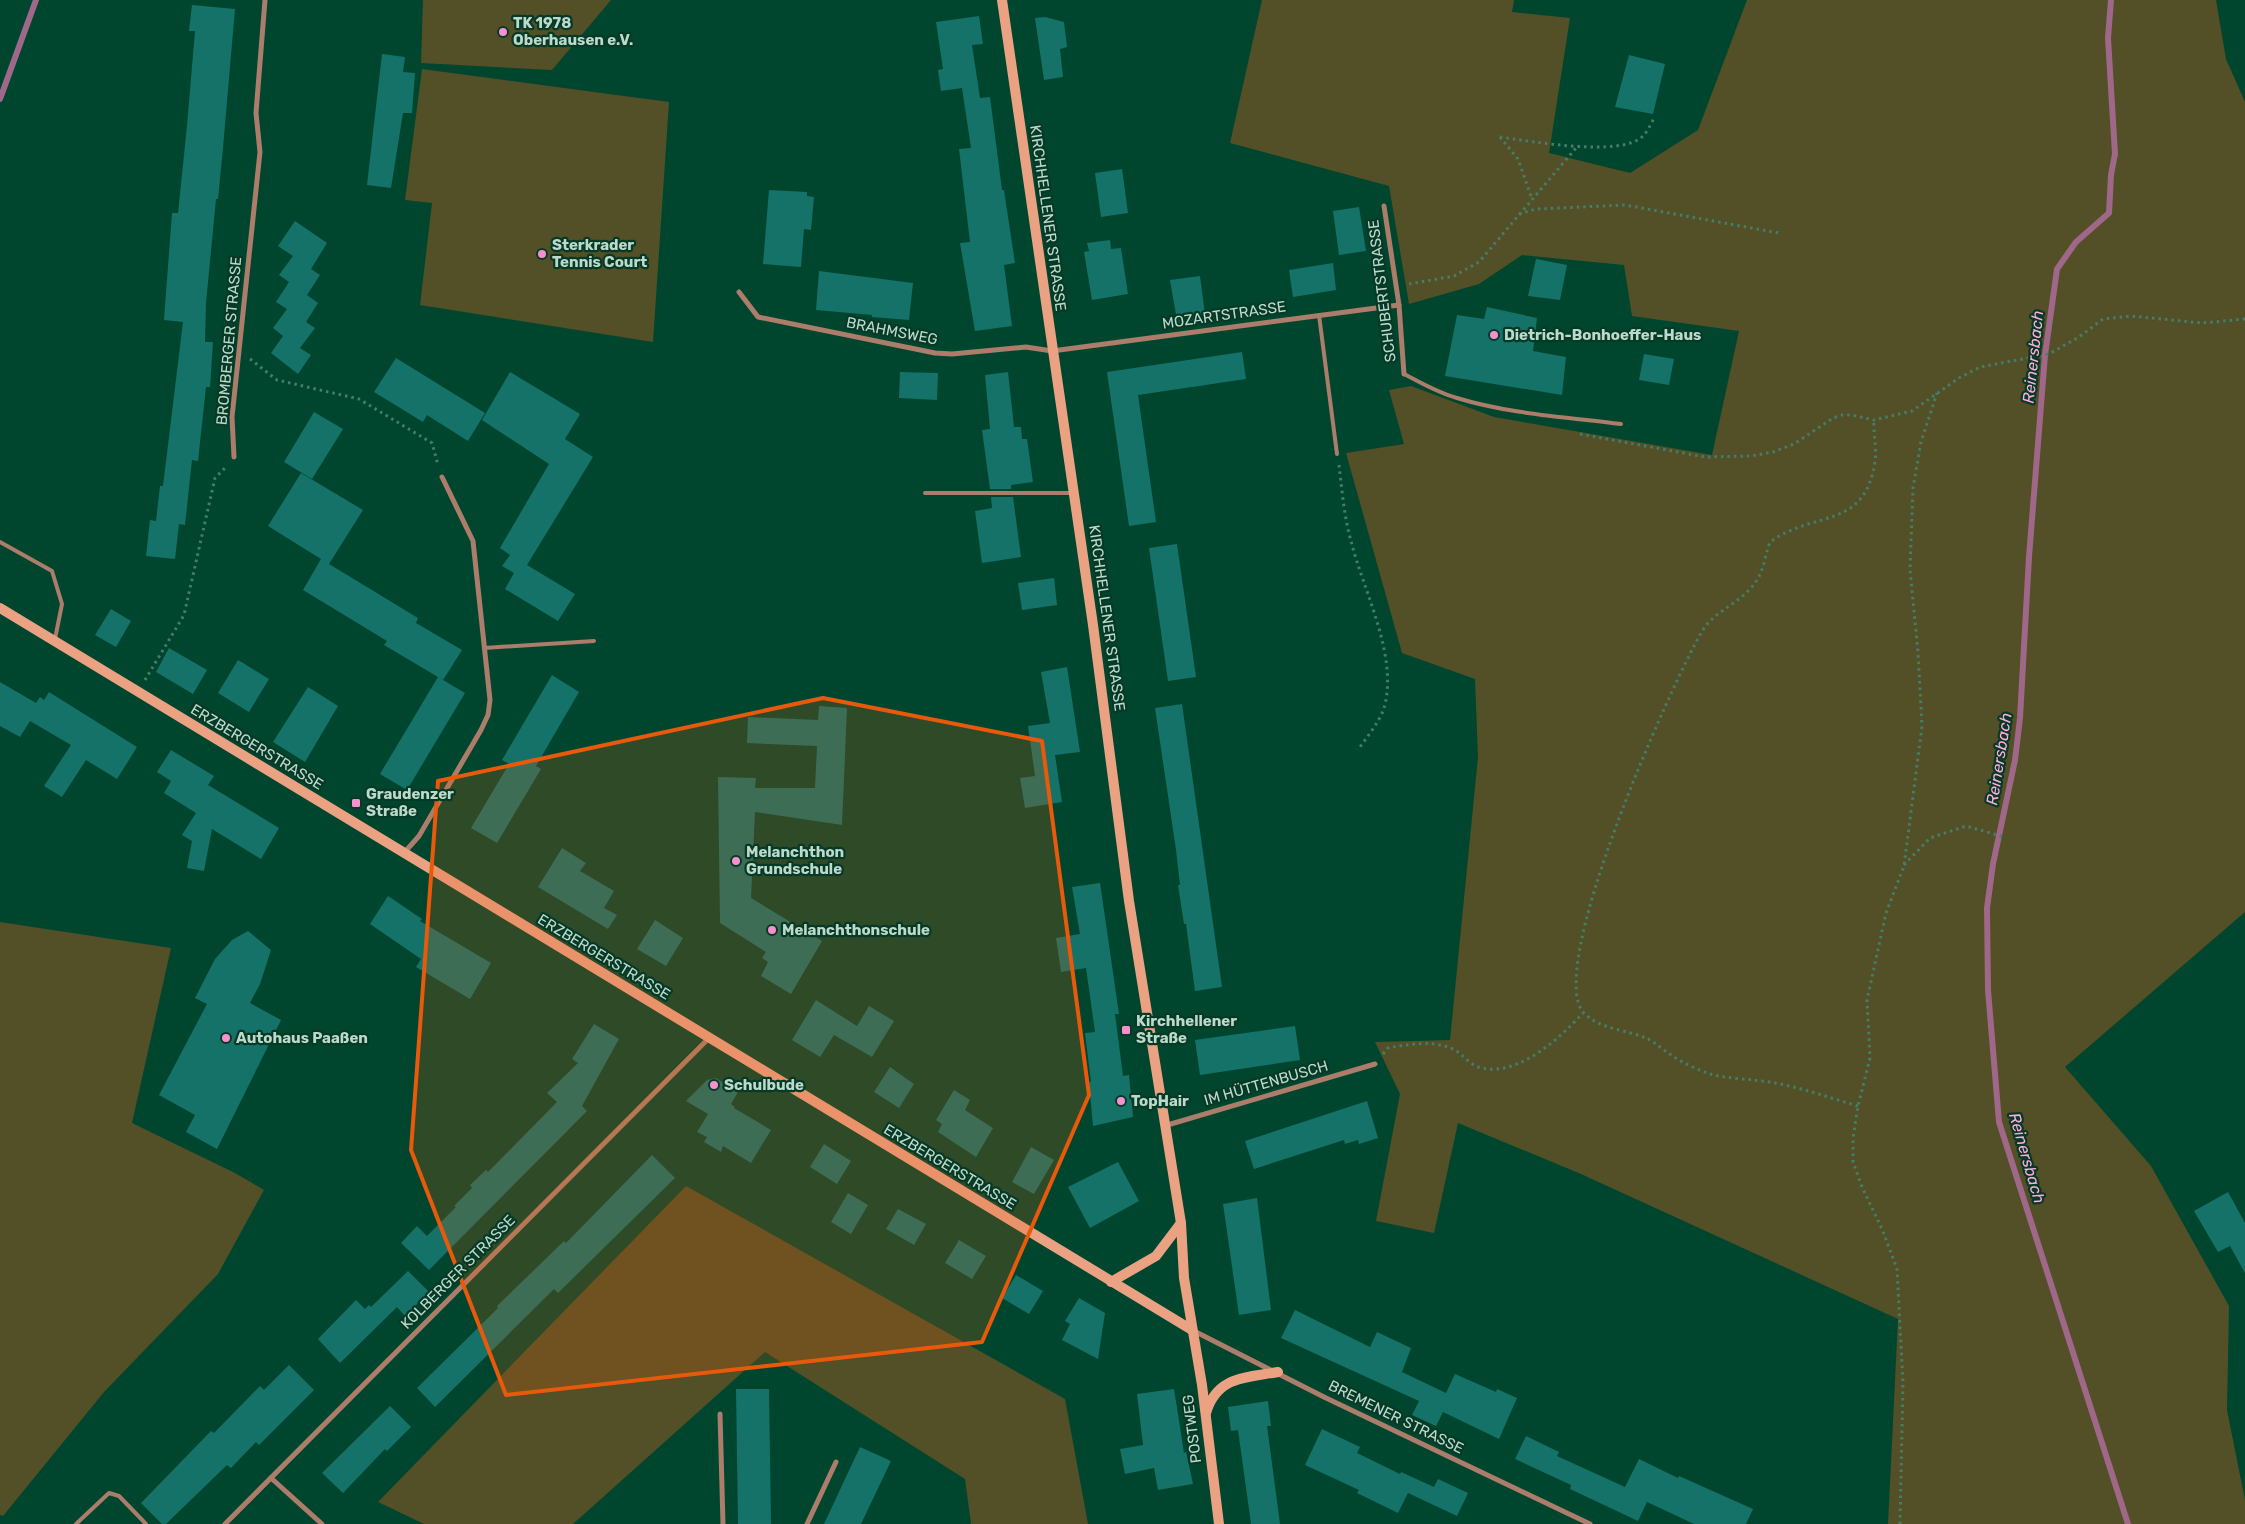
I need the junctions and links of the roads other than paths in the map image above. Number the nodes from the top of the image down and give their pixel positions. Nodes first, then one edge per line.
1 (265, 0) edge
2 (1002, 0) edge
3 (1384, 206) dead end
4 (739, 292) dead end
5 (1399, 305) junction
6 (1319, 315) junction
7 (1052, 351) junction
8 (1404, 374) joint
9 (1621, 424) dead end
10 (1337, 454) road end
11 (234, 457) road end
12 (442, 477) road end
13 (926, 493) dead end
14 (1074, 494) junction
15 (0, 542) edge
16 (0, 608) edge
17 (55, 641) junction
18 (594, 641) dead end
19 (484, 648) junction
20 (403, 854) junction
21 (709, 1038) junction
22 (1375, 1064) road end
23 (1164, 1126) junction
24 (1181, 1223) junction
25 (1111, 1282) junction
26 (1192, 1330) junction
27 (1278, 1372) junction
28 (720, 1414) dead end
29 (1205, 1416) junction
30 (836, 1462) dead end
31 (271, 1478) junction
32 (76, 1524) edge
33 (146, 1524) edge
34 (225, 1524) edge
35 (322, 1524) edge
36 (723, 1524) edge
37 (807, 1524) edge
38 (1219, 1524) edge
39 (1590, 1524) edge

1 - 11 street, BROMBERGER STRASSE
2 - 7 main road, KIRCHHELLENER STRASSE
3 - 5 street, SCHUBERTSTRASSE
4 - 7 street, BRAHMSWEG
5 - 6 street, MOZARTSTRASSE
5 - 8 street, SCHUBERTSTRASSE
6 - 7 street, MOZARTSTRASSE
6 - 10 lane
7 - 14 main road, KIRCHHELLENER STRASSE
8 - 9 lane
12 - 19 street
13 - 14 lane
14 - 23 main road, KIRCHHELLENER STRASSE
15 - 17 lane
16 - 17 main road, ERZBERGERSTRASSE
17 - 20 main road, ERZBERGERSTRASSE
18 - 19 lane
19 - 20 street
20 - 21 main road, ERZBERGERSTRASSE
21 - 25 main road, ERZBERGERSTRASSE
21 - 31 street, KOLBERGER STRASSE
22 - 23 street, IM HÜTTENBUSCH
23 - 24 main road, KIRCHHELLENER STRASSE
24 - 25 main road
24 - 26 main road, KIRCHHELLENER STRASSE
25 - 26 main road, ERZBERGERSTRASSE
26 - 27 street, BREMENER STRASSE
26 - 29 main road, POSTWEG
27 - 29 main road
27 - 39 street, BREMENER STRASSE
28 - 36 street
29 - 38 main road, POSTWEG
30 - 37 street
31 - 34 street, KOLBERGER STRASSE
31 - 35 street
32 - 33 lane

